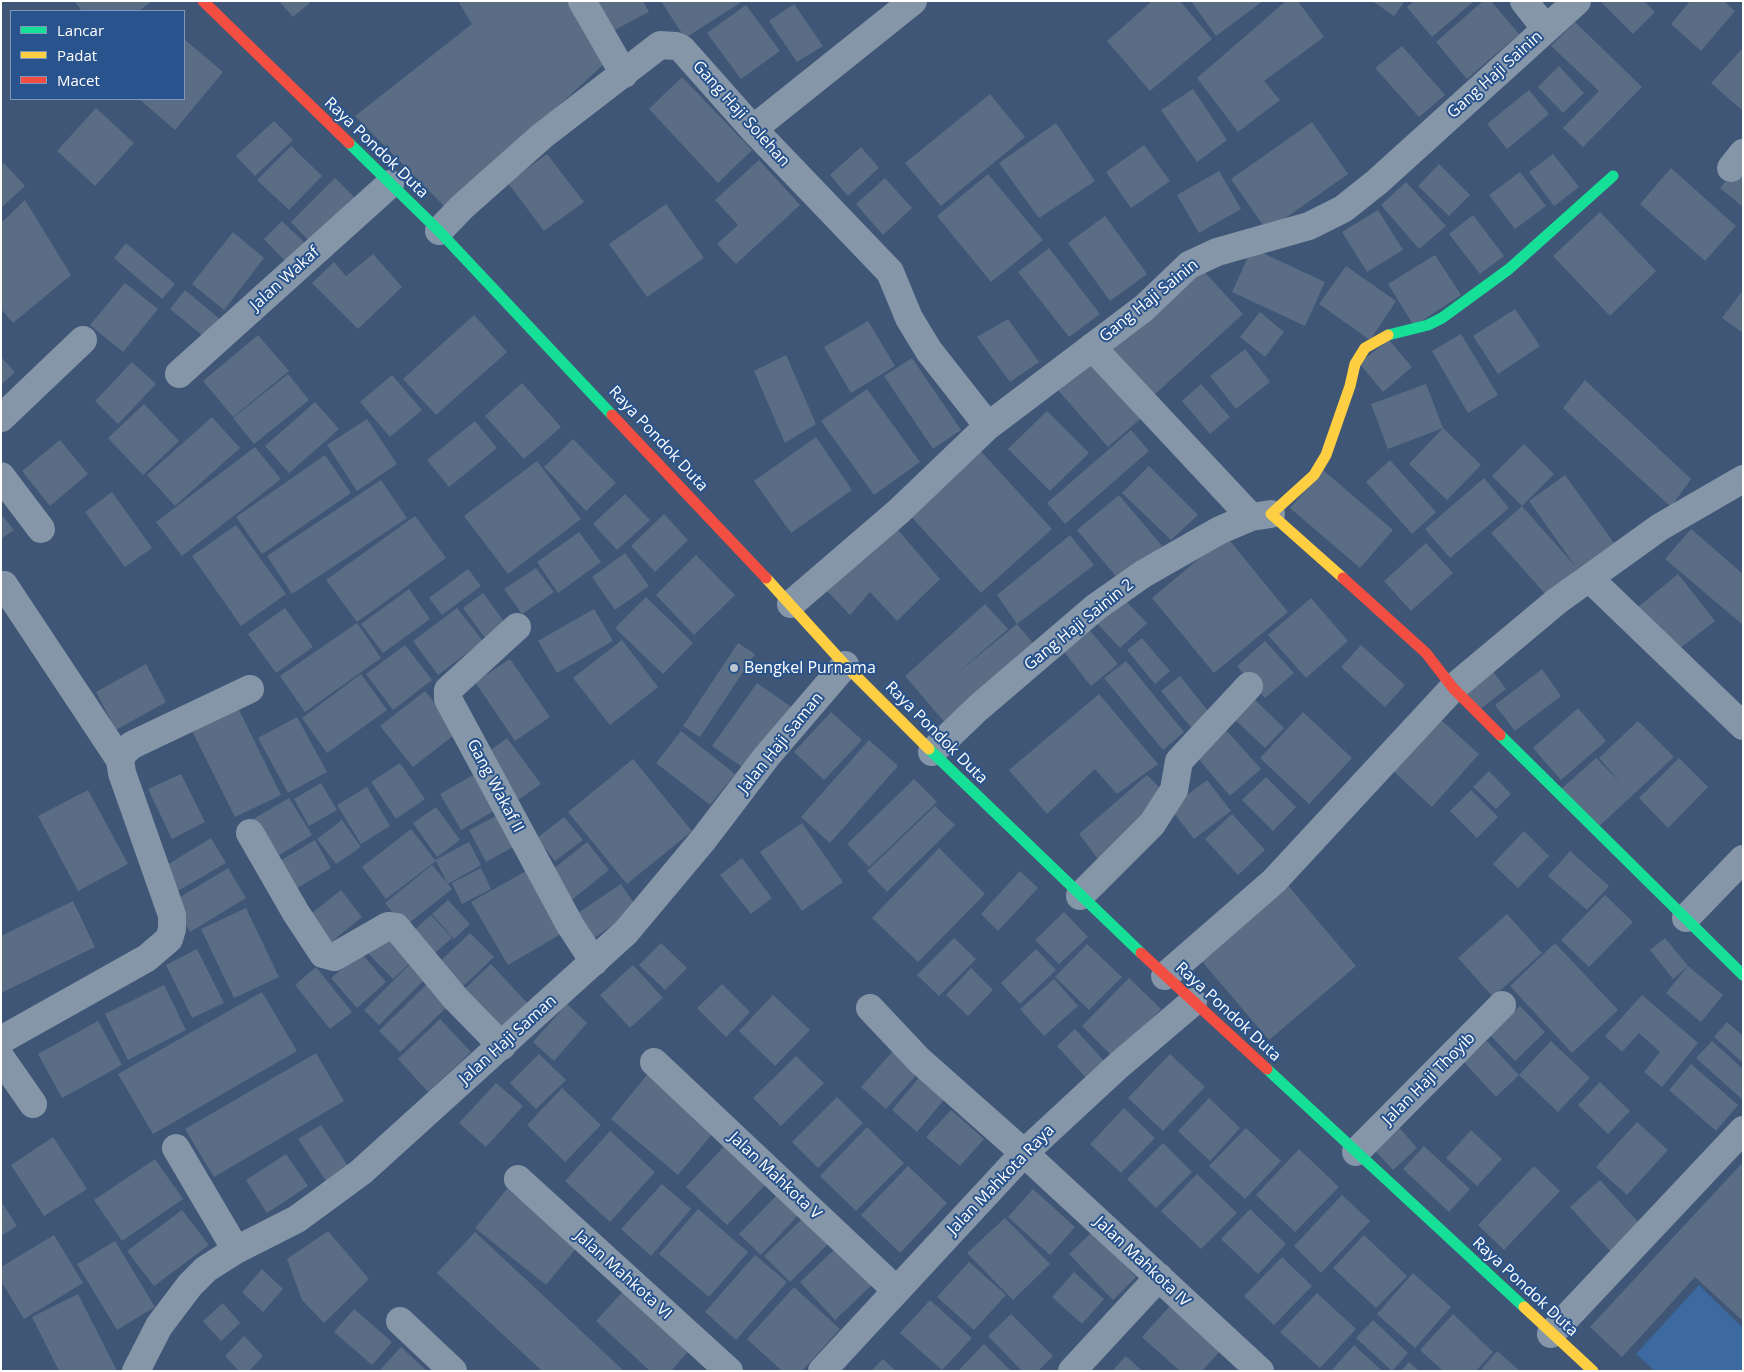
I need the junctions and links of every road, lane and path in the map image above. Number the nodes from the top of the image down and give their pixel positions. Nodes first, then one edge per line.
1 (203, 1) edge
2 (582, 1) edge
3 (913, 1) edge
4 (1524, 1) edge
5 (1577, 1) edge
6 (1546, 29) junction
7 (624, 74) junction
8 (753, 129) junction
9 (1613, 176) dead end
10 (390, 184) junction
11 (439, 231) junction
12 (83, 340) dead end
13 (1092, 347) junction
14 (180, 374) dead end
15 (1, 418) edge
16 (988, 426) junction
17 (1, 476) edge
18 (1743, 480) edge
19 (1261, 515) junction
20 (41, 529) dead end
21 (1589, 578) junction
22 (9, 582) edge
23 (790, 604) junction
24 (517, 627) dead end
25 (844, 665) junction
26 (1249, 686) dead end
27 (1453, 688) junction
28 (250, 689) dead end
29 (1743, 726) edge
30 (932, 752) junction
31 (120, 760) junction
32 (250, 833) dead end
33 (1743, 859) edge
34 (1080, 896) junction
35 (1686, 918) junction
36 (594, 962) junction
37 (1743, 975) edge
38 (1165, 976) junction
39 (1193, 1002) junction
40 (1502, 1005) dead end
41 (870, 1008) dead end
42 (1, 1040) edge
43 (502, 1046) junction
44 (1, 1058) edge
45 (654, 1062) dead end
46 (33, 1104) dead end
47 (1743, 1130) edge
48 (176, 1148) dead end
49 (1356, 1152) junction
50 (1024, 1153) junction
51 (518, 1179) dead end
52 (236, 1250) junction
53 (1159, 1277) junction
54 (896, 1290) junction
55 (400, 1321) dead end
56 (1551, 1334) junction
57 (1586, 1369) edge
58 (136, 1371) edge
59 (452, 1371) edge
60 (728, 1371) edge
61 (822, 1371) edge
62 (1072, 1371) edge
63 (1260, 1371) edge

1 - 10 main road, Raya Pondok Duta
2 - 7 street
3 - 8 street
4 - 6 street
5 - 6 street, Gang Haji Sainin
6 - 13 street, Gang Haji Sainin
7 - 8 street, Gang Haji Solehan
7 - 11 street, Gang Haji Solehan
8 - 16 street, Gang Haji Solehan
9 - 19 main road
10 - 11 main road, Raya Pondok Duta
10 - 14 street, Jalan Wakaf
11 - 23 main road, Raya Pondok Duta
12 - 15 street
13 - 16 street, Gang Haji Sainin
13 - 19 street
16 - 23 street, Gang Haji Sainin
17 - 20 street
18 - 21 street
19 - 27 main road
19 - 30 street, Gang Haji Sainin 2
21 - 27 street
21 - 29 street
22 - 31 street
23 - 25 main road, Raya Pondok Duta
24 - 36 street, Gang Wakaf II
25 - 30 main road, Raya Pondok Duta
25 - 36 street, Jalan Haji Saman
26 - 34 street
27 - 35 main road
27 - 38 street
28 - 31 street
30 - 34 main road, Raya Pondok Duta
31 - 42 street
32 - 43 street
33 - 35 street
34 - 38 main road, Raya Pondok Duta
35 - 37 main road
36 - 43 street, Jalan Haji Saman
38 - 39 main road, Raya Pondok Duta
39 - 49 main road, Raya Pondok Duta
39 - 50 street, Jalan Mahkota Raya
40 - 49 street, Jalan Haji Thoyib
41 - 50 street, Jalan Mahkota IV
43 - 52 street, Jalan Haji Saman
44 - 46 street
45 - 54 street, Jalan Mahkota V
47 - 56 street
48 - 52 street
49 - 56 main road, Raya Pondok Duta
50 - 53 street, Jalan Mahkota IV
50 - 54 street, Jalan Mahkota Raya
51 - 60 street, Jalan Mahkota VI
52 - 58 street, Jalan Haji Saman
53 - 62 street
53 - 63 street, Jalan Mahkota IV
54 - 61 street, Jalan Mahkota Raya
55 - 59 street
56 - 57 main road, Raya Pondok Duta

